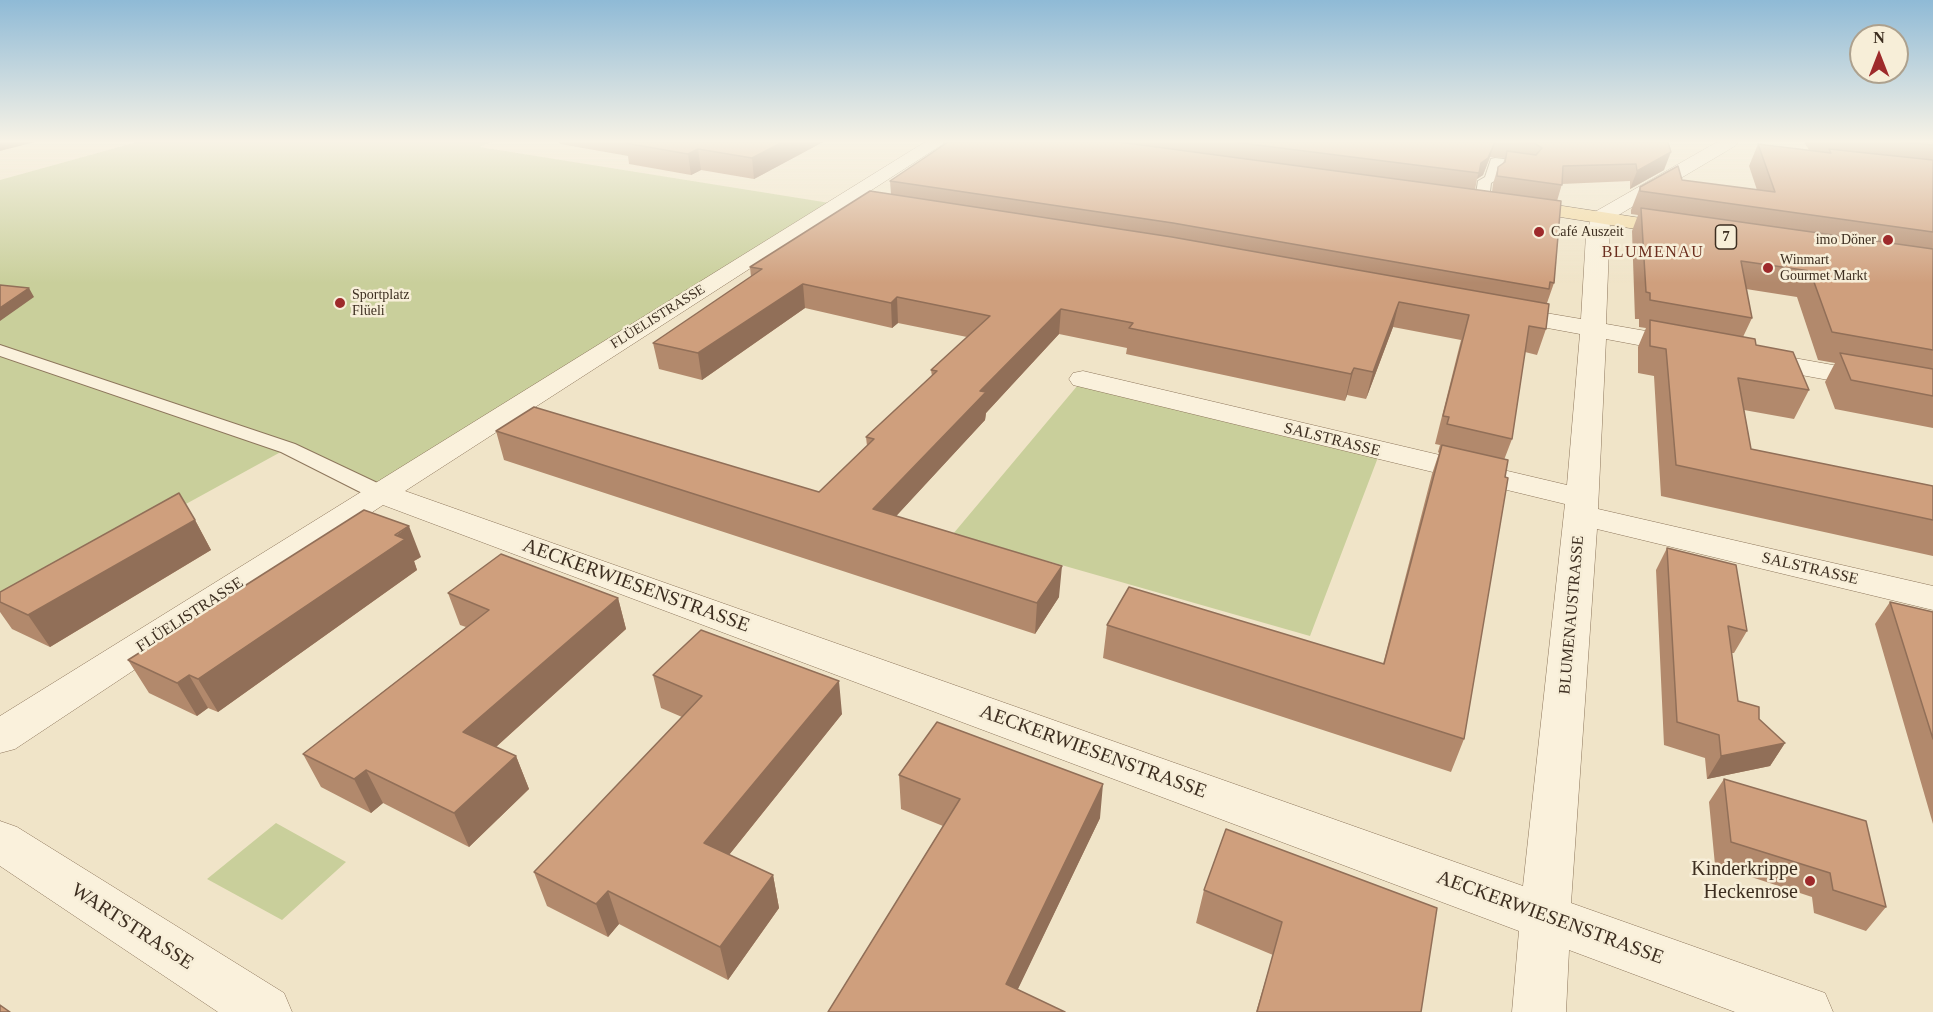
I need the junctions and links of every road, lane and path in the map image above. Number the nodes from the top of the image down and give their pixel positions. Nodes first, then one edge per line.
1 (860, 189) edge
2 (1484, 189) edge
3 (1650, 189) edge
4 (1459, 197) edge
5 (843, 200) junction
6 (1482, 200) junction
7 (878, 206) edge
8 (1600, 218) junction
9 (1697, 232) edge
10 (1482, 309) edge
11 (1593, 329) junction
12 (0, 350) edge
13 (1083, 379) dead end
14 (1933, 391) edge
15 (380, 493) junction
16 (1581, 507) junction
17 (1933, 598) edge
18 (0, 737) edge
19 (0, 841) edge
20 (1545, 916) junction
21 (265, 1012) edge
22 (1539, 1012) edge
23 (1806, 1012) edge

1 - 5 street, FLÜELISTRASSE
2 - 6 lane
3 - 8 street
4 - 6 main road, 7
5 - 7 street
5 - 15 street, FLÜELISTRASSE
6 - 8 main road, 7
8 - 9 main road, 7
8 - 11 street, BLUMENAUSTRASSE
10 - 11 street
11 - 14 street
11 - 16 street, BLUMENAUSTRASSE
12 - 15 lane
13 - 16 street, SALSTRASSE
15 - 18 street, FLÜELISTRASSE
15 - 20 street, AECKERWIESENSTRASSE
16 - 17 street, SALSTRASSE
16 - 20 street, BLUMENAUSTRASSE
19 - 21 street, WARTSTRASSE
20 - 22 street, BLUMENAUSTRASSE
20 - 23 street, AECKERWIESENSTRASSE

